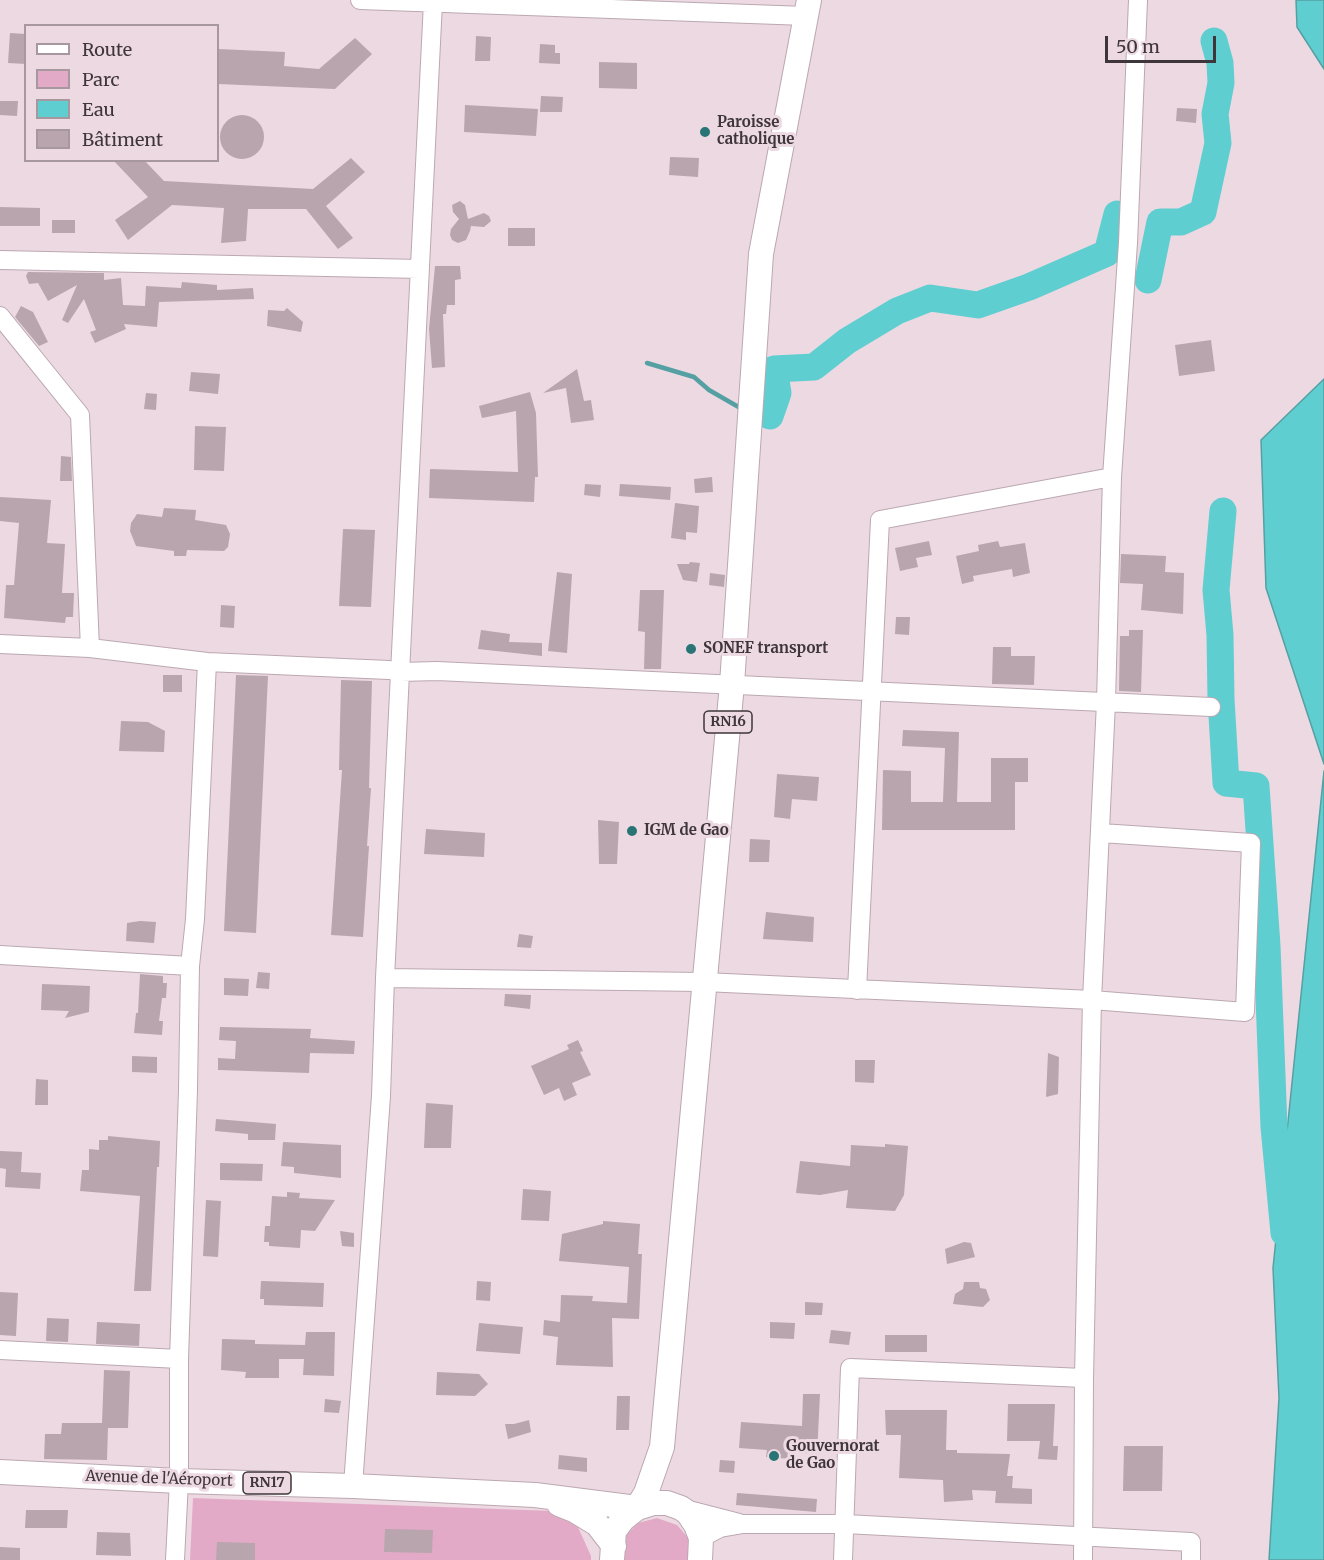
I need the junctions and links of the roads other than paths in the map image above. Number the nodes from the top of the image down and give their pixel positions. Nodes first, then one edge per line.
1 (360, 0) edge
2 (1138, 0) edge
3 (433, 3) junction
4 (808, 8) edge
5 (0, 260) edge
6 (420, 269) junction
7 (0, 316) edge
8 (1112, 477) junction
9 (0, 644) edge
10 (90, 648) junction
11 (207, 662) junction
12 (400, 672) junction
13 (732, 684) junction
14 (870, 691) junction
15 (1106, 702) junction
16 (1211, 706) dead end
17 (1101, 834) junction
18 (0, 955) edge
19 (190, 966) junction
20 (384, 978) junction
21 (704, 982) junction
22 (857, 990) junction
23 (1092, 1000) junction
24 (0, 1350) edge
25 (179, 1359) junction
26 (1084, 1378) junction
27 (662, 1447) junction
28 (0, 1472) edge
29 (179, 1481) junction
30 (352, 1486) junction
31 (535, 1495) junction
32 (680, 1507) junction
33 (637, 1508) junction
34 (743, 1524) junction
35 (845, 1524) junction
36 (1084, 1537) junction
37 (701, 1549) edge
38 (613, 1553) edge
39 (175, 1560) edge
40 (843, 1560) edge
41 (1083, 1560) edge
42 (1191, 1560) edge

1 - 3 street
2 - 8 street
3 - 4 street
3 - 6 street
4 - 13 main road, RN16
5 - 6 street
6 - 12 street
7 - 10 street
8 - 14 street
8 - 15 street
9 - 10 street
10 - 11 street
11 - 12 street
11 - 19 street
12 - 13 street
12 - 20 street
13 - 14 street
13 - 21 main road, RN16
14 - 15 street
14 - 22 street
15 - 16 street
15 - 17 street
17 - 23 street
17 - 23 street
18 - 19 street
19 - 25 street
20 - 21 street
20 - 30 street
21 - 22 street
21 - 27 main road, RN16
22 - 23 street
23 - 26 street
24 - 25 street
25 - 29 street
26 - 35 street
26 - 36 street
27 - 32 main road, RN16
27 - 33 main road, RN16
28 - 29 main road, Avenue de l'Aéroport / RN17
29 - 30 main road, Avenue de l'Aéroport / RN17
29 - 39 street
30 - 31 main road, Avenue de l'Aéroport / RN17
31 - 33 main road, RN17
31 - 38 main road, RN17
32 - 33 main road
32 - 34 street
32 - 37 main road
33 - 38 main road
34 - 35 street
34 - 37 street
35 - 36 street
35 - 40 street
36 - 41 street
36 - 42 street

